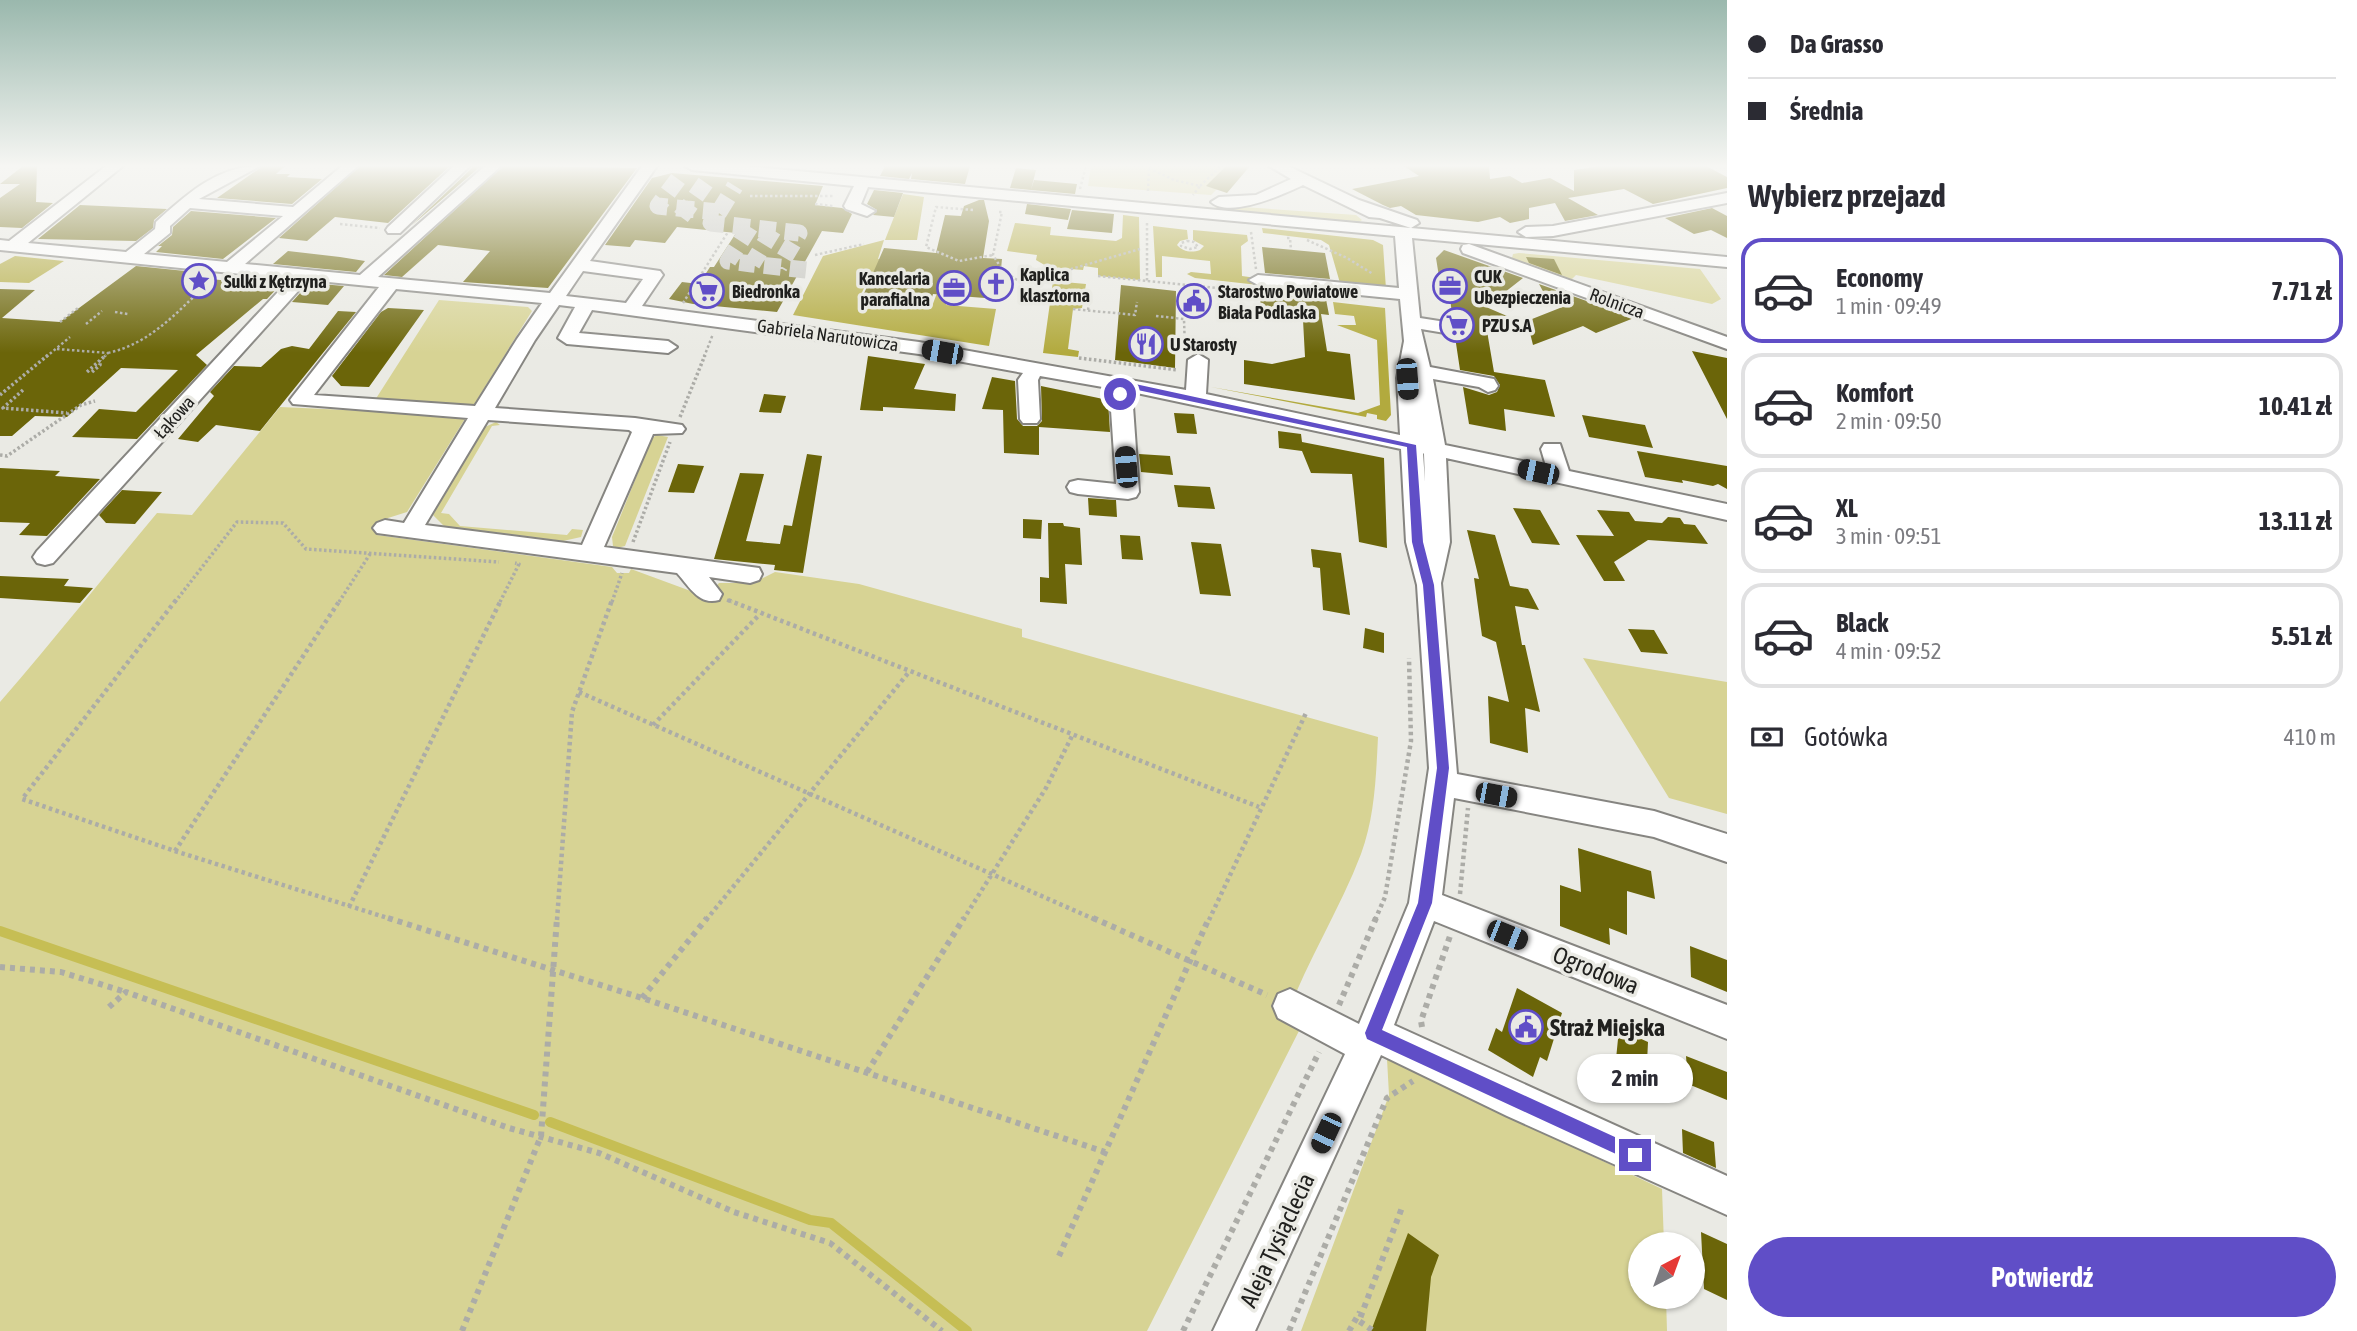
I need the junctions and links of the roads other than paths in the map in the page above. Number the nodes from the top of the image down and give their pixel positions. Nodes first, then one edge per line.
1 (30, 228) edge
2 (163, 228) edge
3 (278, 228) edge
4 (396, 228) edge
5 (424, 228) edge
6 (605, 228) edge
7 (1352, 228) edge
8 (1395, 228) edge
9 (1474, 228) edge
10 (1559, 228) edge
11 (419, 233) junction
12 (1403, 233) junction
13 (1446, 238) junction
14 (1496, 242) junction
15 (6, 245) edge
16 (129, 258) junction
17 (1727, 262) edge
18 (1507, 263) junction
19 (578, 265) junction
20 (223, 272) junction
21 (302, 276) junction
22 (1258, 280) road end
23 (362, 282) junction
24 (390, 285) junction
25 (1408, 294) junction
26 (552, 299) junction
27 (587, 303) junction
28 (631, 309) junction
29 (1445, 327) dead end
30 (1412, 332) junction
31 (1727, 343) edge
32 (668, 347) dead end
33 (1192, 365) road end
34 (1035, 368) junction
35 (1422, 372) junction
36 (1455, 377) dead end
37 (1487, 381) dead end
38 (1126, 385) junction
39 (1196, 398) junction
40 (480, 413) junction
41 (1030, 419) dead end
42 (639, 427) junction
43 (675, 429) dead end
44 (1411, 445) junction
45 (1552, 449) dead end
46 (1435, 451) junction
47 (1560, 477) junction
48 (1078, 487) dead end
49 (1727, 512) edge
50 (385, 528) dead end
51 (410, 531) junction
52 (589, 555) junction
53 (46, 557) dead end
54 (685, 567) junction
55 (750, 574) dead end
56 (1429, 585) junction
57 (710, 594) road end
58 (1441, 782) junction
59 (1727, 848) edge
60 (1425, 903) junction
61 (1290, 1006) road end
62 (1727, 1022) edge
63 (1370, 1040) junction
64 (1727, 1196) edge
65 (1234, 1331) edge

1 - 15 street
2 - 16 street
3 - 20 street
4 - 11 street
5 - 11 street
6 - 19 street
7 - 12 street
8 - 12 street
9 - 10 street
11 - 23 street
12 - 13 street
12 - 25 street, Aleja Tysiąclecia
13 - 14 street
13 - 18 street, Rolnicza
14 - 17 street
14 - 18 street
15 - 16 street, Gabriela Narutowicza
16 - 20 street, Gabriela Narutowicza
18 - 31 street, Rolnicza
19 - 26 street
19 - 28 street
20 - 21 street, Gabriela Narutowicza
21 - 23 street, Gabriela Narutowicza
21 - 53 street, Łąkowa
22 - 25 street
23 - 24 street, Gabriela Narutowicza
24 - 26 street, Gabriela Narutowicza
24 - 40 street
25 - 30 street, Aleja Tysiąclecia
26 - 27 street, Gabriela Narutowicza
26 - 40 street
27 - 28 street, Gabriela Narutowicza
27 - 32 street
28 - 34 street, Gabriela Narutowicza
29 - 30 street
30 - 35 street, Aleja Tysiąclecia
30 - 44 street, Aleja Tysiąclecia
33 - 39 street
34 - 38 street, Gabriela Narutowicza
34 - 41 street
35 - 36 street
35 - 37 street
35 - 46 street, Aleja Tysiąclecia
38 - 39 street, Gabriela Narutowicza
38 - 48 street
39 - 44 street, Gabriela Narutowicza
40 - 42 street
40 - 51 street
42 - 43 street
42 - 52 street
44 - 46 street, Gabriela Narutowicza
44 - 56 street, Aleja Tysiąclecia
45 - 47 street
46 - 47 street, Gabriela Narutowicza
46 - 56 street, Aleja Tysiąclecia
47 - 49 street, Gabriela Narutowicza
50 - 51 street
51 - 52 street
52 - 54 street
54 - 55 street
54 - 57 street
56 - 58 street, Aleja Tysiąclecia
58 - 59 street
58 - 60 street, Aleja Tysiąclecia
60 - 62 street, Ogrodowa
60 - 63 street, Aleja Tysiąclecia
61 - 63 street
63 - 64 street
63 - 65 street, Aleja Tysiąclecia

